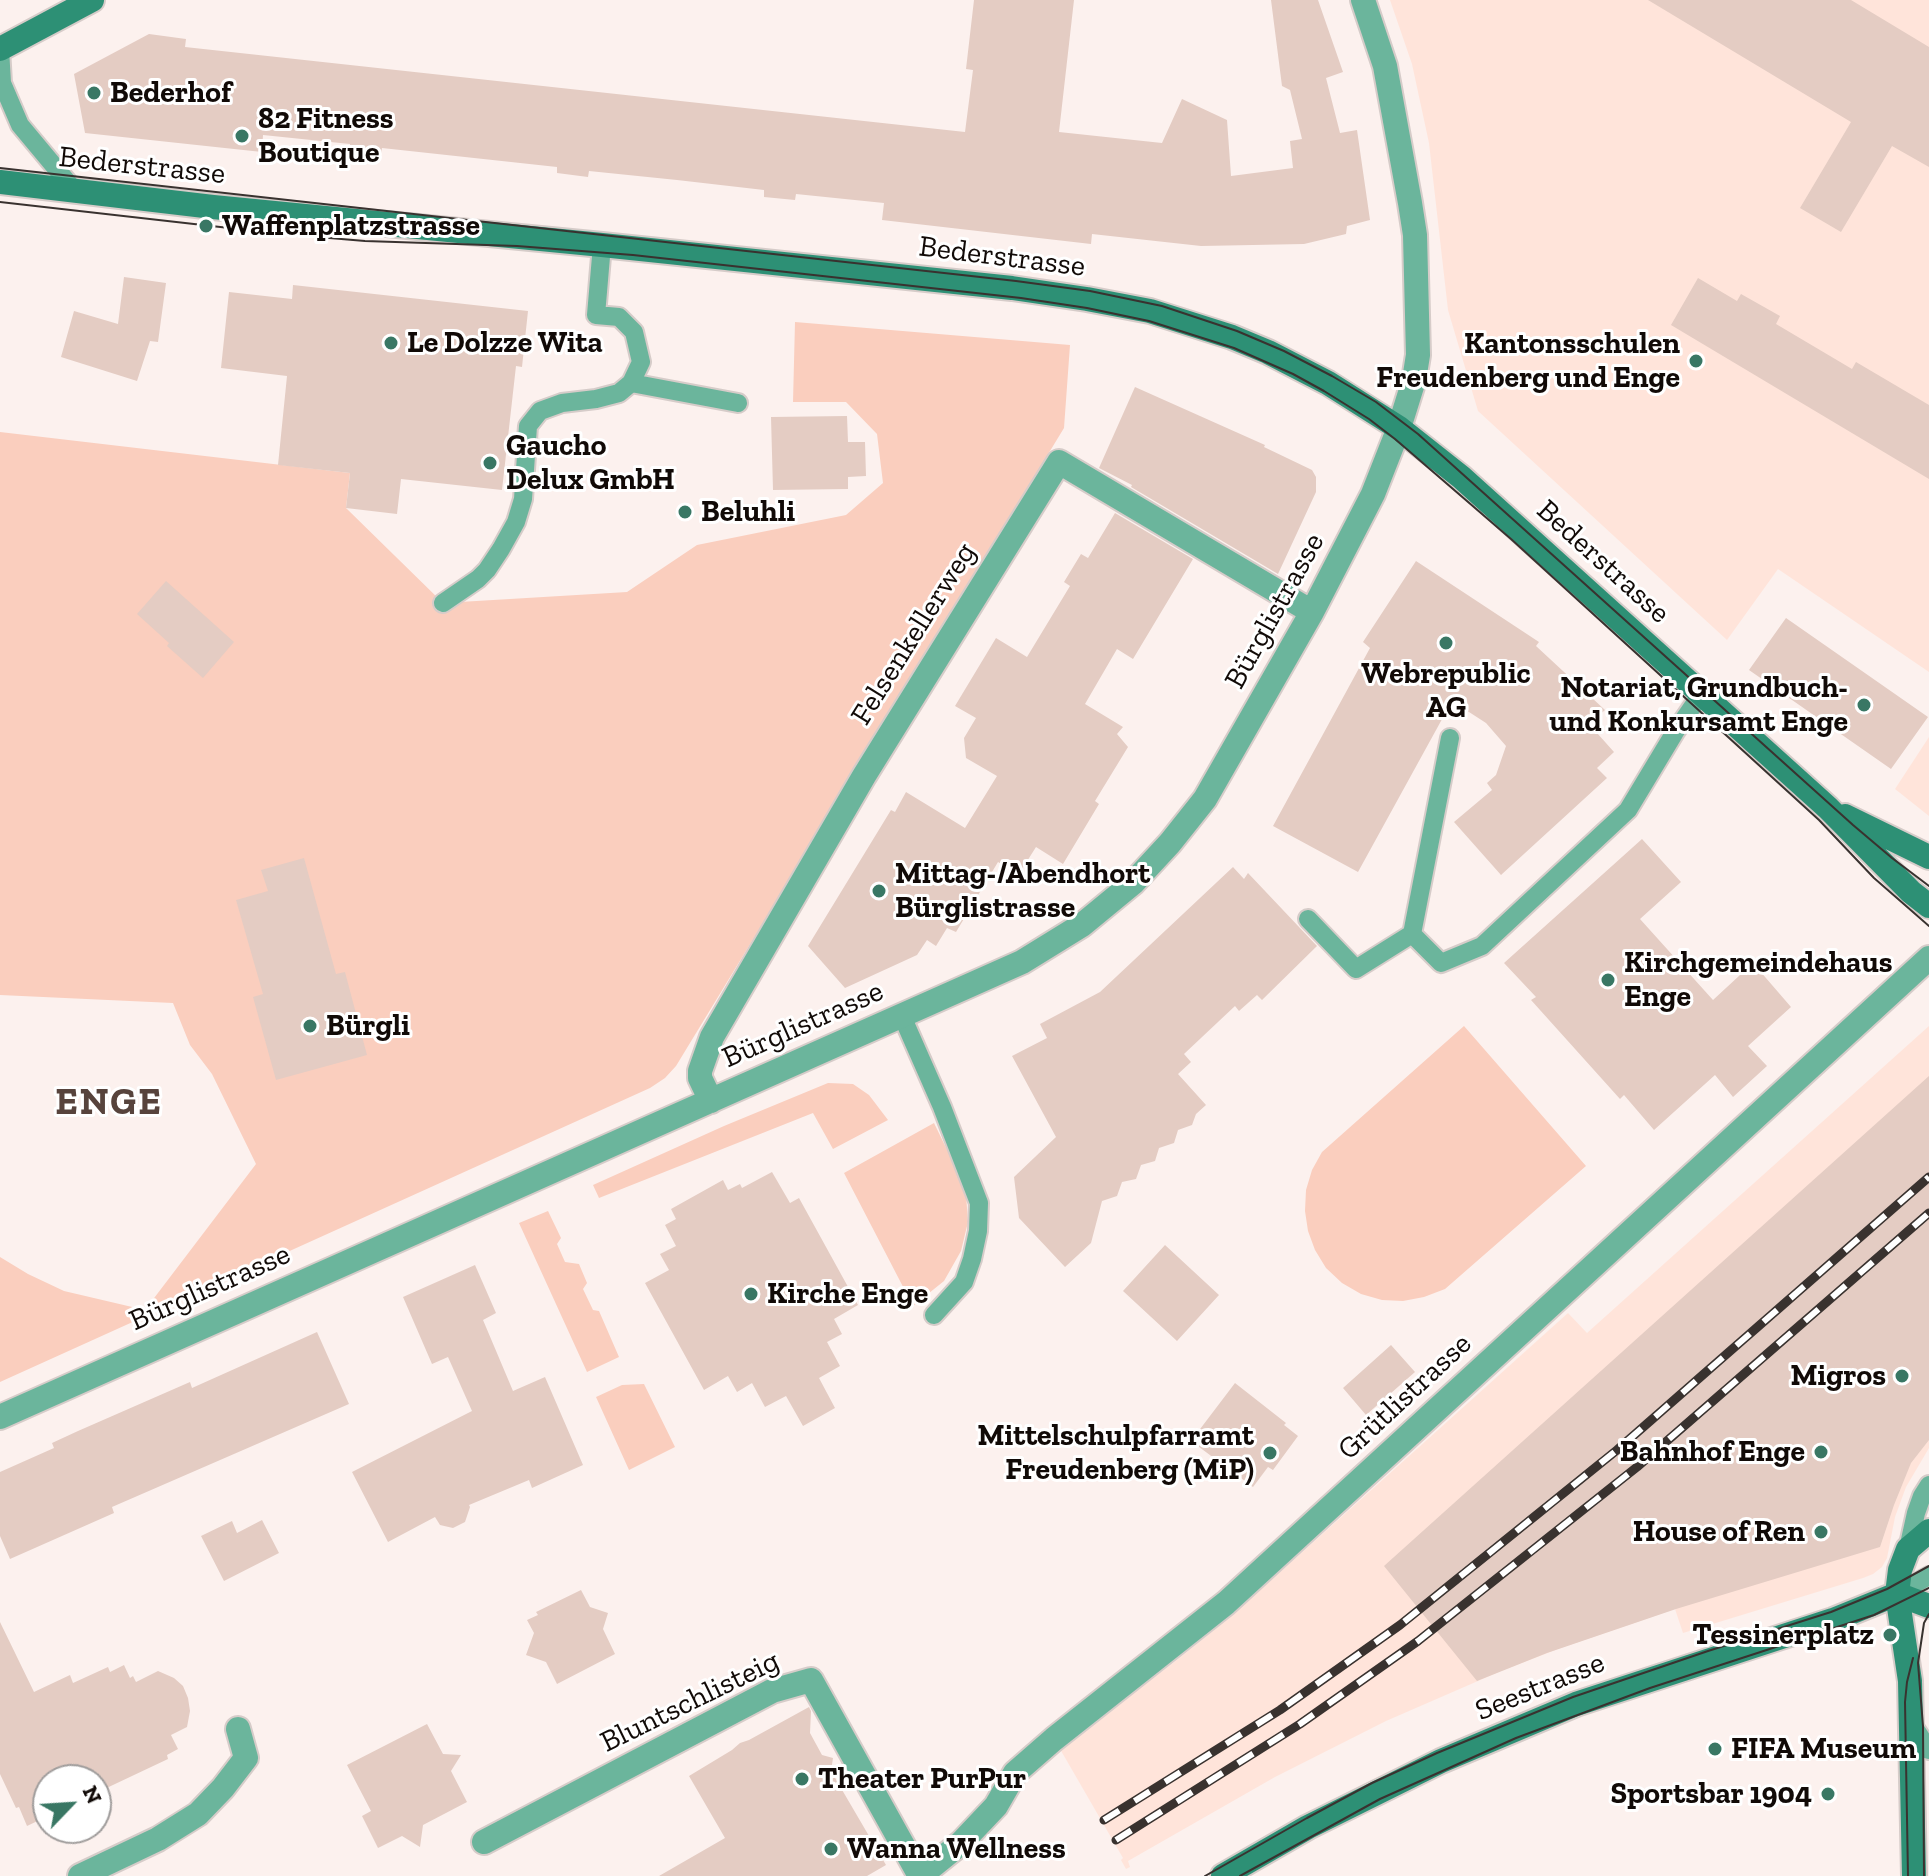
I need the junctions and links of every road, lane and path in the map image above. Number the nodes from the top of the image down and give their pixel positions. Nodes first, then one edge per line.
1 (92, 0) edge
2 (1363, 0) edge
3 (0, 49) edge
4 (0, 182) edge
5 (75, 191) junction
6 (602, 245) junction
7 (631, 383) junction
8 (738, 403) dead end
9 (1399, 428) junction
10 (443, 603) dead end
11 (1312, 612) junction
12 (1702, 693) junction
13 (1450, 738) dead end
14 (1828, 808) junction
15 (1929, 857) edge
16 (1929, 906) edge
17 (1308, 919) dead end
18 (1412, 934) junction
19 (1929, 958) edge
20 (902, 1016) junction
21 (711, 1101) junction
22 (934, 1315) dead end
23 (0, 1417) edge
24 (1929, 1485) edge
25 (1929, 1531) edge
26 (1908, 1549) junction
27 (1929, 1576) edge
28 (1929, 1593) edge
29 (1897, 1594) junction
30 (1929, 1606) edge
31 (1912, 1724) junction
32 (238, 1729) dead end
33 (1929, 1750) edge
34 (484, 1842) dead end
35 (80, 1876) edge
36 (920, 1876) edge
37 (1223, 1876) edge
38 (1914, 1876) edge

1 - 3 main road
2 - 9 street, Bürglistrasse
3 - 5 lane
4 - 5 main road, Bederstrasse
5 - 6 main road, Bederstrasse
6 - 7 lane
6 - 9 main road, Bederstrasse
7 - 8 lane
7 - 10 lane
9 - 11 street, Bürglistrasse
9 - 12 main road, Bederstrasse
11 - 20 street, Bürglistrasse
11 - 21 street, Felsenkellerweg
12 - 14 main road, Bederstrasse
12 - 18 lane
13 - 18 lane
14 - 15 main road, Bederstrasse
14 - 16 main road, Bederstrasse
17 - 18 lane
19 - 36 street, Grütlistrasse
20 - 21 street, Bürglistrasse
20 - 22 lane
21 - 23 street, Bürglistrasse
24 - 26 lane
25 - 26 main road
26 - 29 main road
27 - 29 lane, Seestrasse
28 - 29 lane
29 - 30 main road
29 - 31 main road
29 - 37 main road, Seestrasse
31 - 33 lane
31 - 38 main road
32 - 35 street
34 - 36 street, Bluntschlisteig

